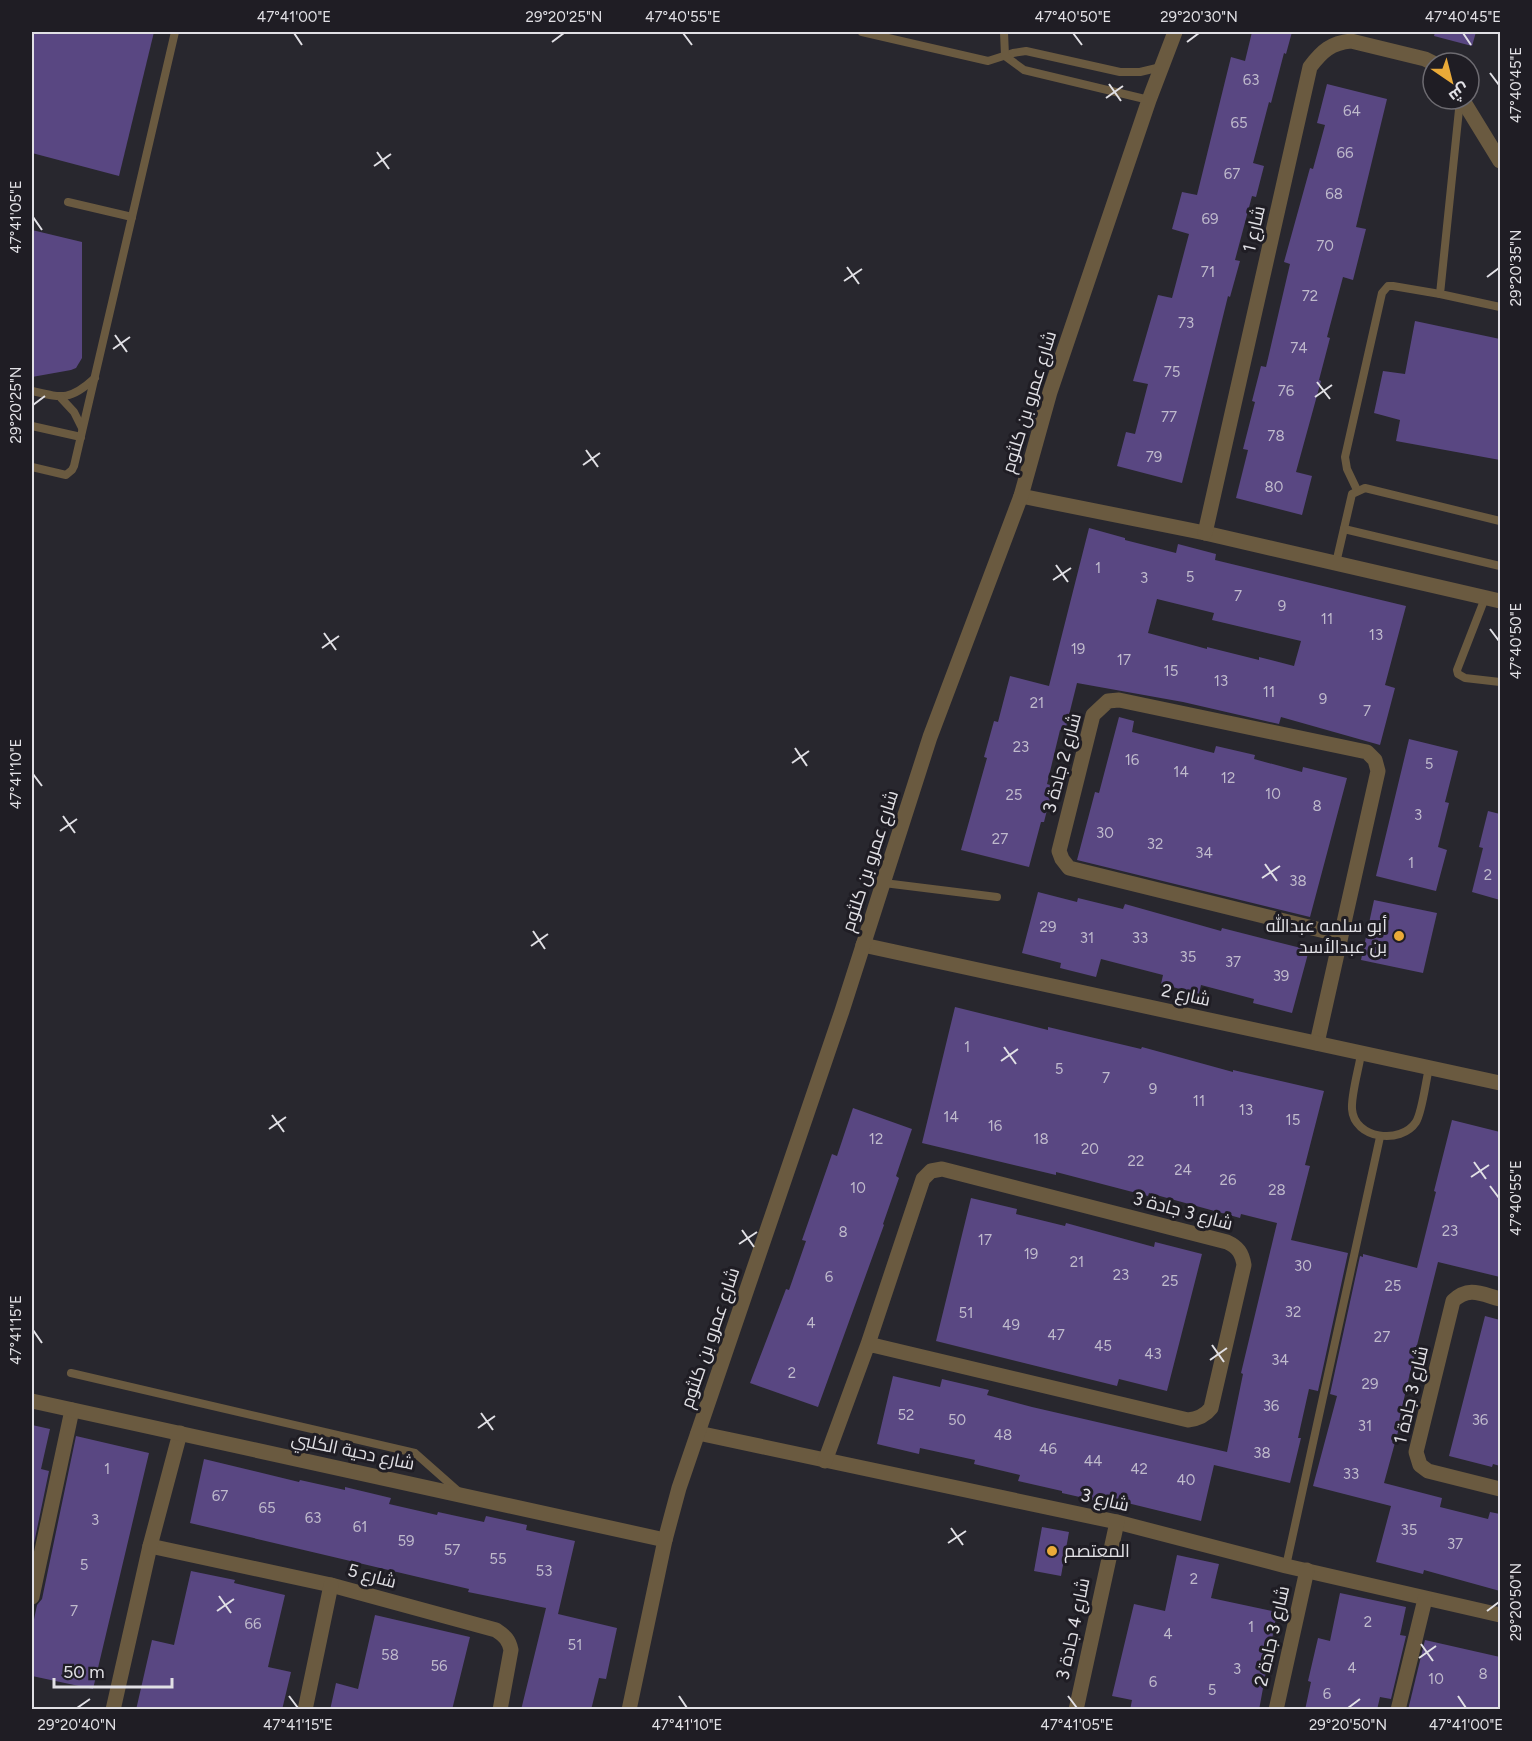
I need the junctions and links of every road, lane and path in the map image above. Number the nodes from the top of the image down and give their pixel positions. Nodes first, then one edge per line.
1 (175, 32) edge
2 (862, 32) edge
3 (1004, 32) edge
4 (1175, 32) edge
5 (1005, 56) junction
6 (1421, 58) edge
7 (1161, 67) junction
8 (1149, 100) junction
9 (1460, 111) edge
10 (1469, 111) edge
11 (1500, 161) edge
12 (68, 202) dead end
13 (132, 217) junction
14 (1440, 294) junction
15 (1500, 307) edge
16 (95, 378) junction
17 (32, 391) edge
18 (62, 398) junction
19 (32, 426) edge
20 (82, 433) junction
21 (32, 467) edge
22 (1357, 490) junction
23 (1021, 496) junction
24 (1500, 521) edge
25 (1344, 529) junction
26 (1205, 533) junction
27 (1336, 563) junction
28 (1500, 566) edge
29 (1485, 598) junction
30 (1500, 601) edge
31 (1500, 682) edge
32 (884, 883) junction
33 (997, 897) dead end
34 (1341, 935) junction
35 (863, 945) junction
36 (1317, 1043) junction
37 (1361, 1054) junction
38 (1429, 1068) junction
39 (1500, 1083) edge
40 (1380, 1137) junction
41 (1500, 1299) edge
42 (868, 1344) junction
43 (70, 1373) dead end
44 (32, 1401) edge
45 (72, 1410) junction
46 (180, 1433) junction
47 (698, 1433) junction
48 (825, 1461) junction
49 (1500, 1489) edge
50 (464, 1496) junction
51 (1117, 1522) junction
52 (665, 1540) junction
53 (150, 1546) junction
54 (1286, 1566) junction
55 (1307, 1570) junction
56 (331, 1585) junction
57 (32, 1597) edge
58 (1425, 1599) junction
59 (1500, 1616) edge
60 (113, 1710) edge
61 (305, 1710) edge
62 (500, 1710) edge
63 (629, 1710) edge
64 (1076, 1710) edge
65 (1276, 1710) edge
66 (1398, 1710) edge

1 - 13 lane
2 - 5 lane
3 - 5 lane
4 - 7 street, شارع عمرو بن كلثوم
5 - 7 lane
5 - 8 lane
6 - 26 street, شارع 1
7 - 8 street, شارع عمرو بن كلثوم
8 - 23 street, شارع عمرو بن كلثوم
9 - 14 lane
10 - 11 street
12 - 13 lane
13 - 16 lane
14 - 15 lane
14 - 22 lane
16 - 18 lane
16 - 20 lane
17 - 18 lane
18 - 20 lane
19 - 20 lane
20 - 21 lane
22 - 24 lane
22 - 25 lane
23 - 26 street
23 - 32 street, شارع عمرو بن كلثوم
25 - 27 lane
25 - 28 lane
26 - 27 street
27 - 29 street
29 - 30 street
29 - 31 lane
32 - 33 lane
32 - 35 street, شارع عمرو بن كلثوم
34 - 34 street, شارع 2 جادة 3
34 - 36 street, شارع 2 جادة 3
35 - 36 street, شارع 2
35 - 47 street, شارع عمرو بن كلثوم
36 - 37 street, شارع 2
37 - 38 street, شارع 2
37 - 40 lane
38 - 39 street, شارع 2
38 - 40 lane
40 - 54 lane
41 - 49 street, شارع 3 جادة 1
42 - 42 street, شارع 3 جادة 3
42 - 48 street, شارع 3 جادة 3
43 - 50 lane
44 - 45 street, شارع دحية الكلبي
45 - 46 street, شارع دحية الكلبي
45 - 57 street
46 - 50 street, شارع دحية الكلبي
46 - 53 street
47 - 48 street, شارع 3
47 - 52 street, شارع عمرو بن كلثوم
48 - 51 street, شارع 3
50 - 52 street, شارع دحية الكلبي
51 - 54 street, شارع 3
51 - 64 street, شارع 4 جادة 3
52 - 63 street, شارع عمرو بن كلثوم
53 - 56 street, شارع 5
53 - 60 street
54 - 55 street, شارع 3
55 - 58 street, شارع 3
55 - 65 street, شارع 3 جادة 2
56 - 61 street
56 - 62 street, شارع 5
58 - 59 street, شارع 3
58 - 66 street

